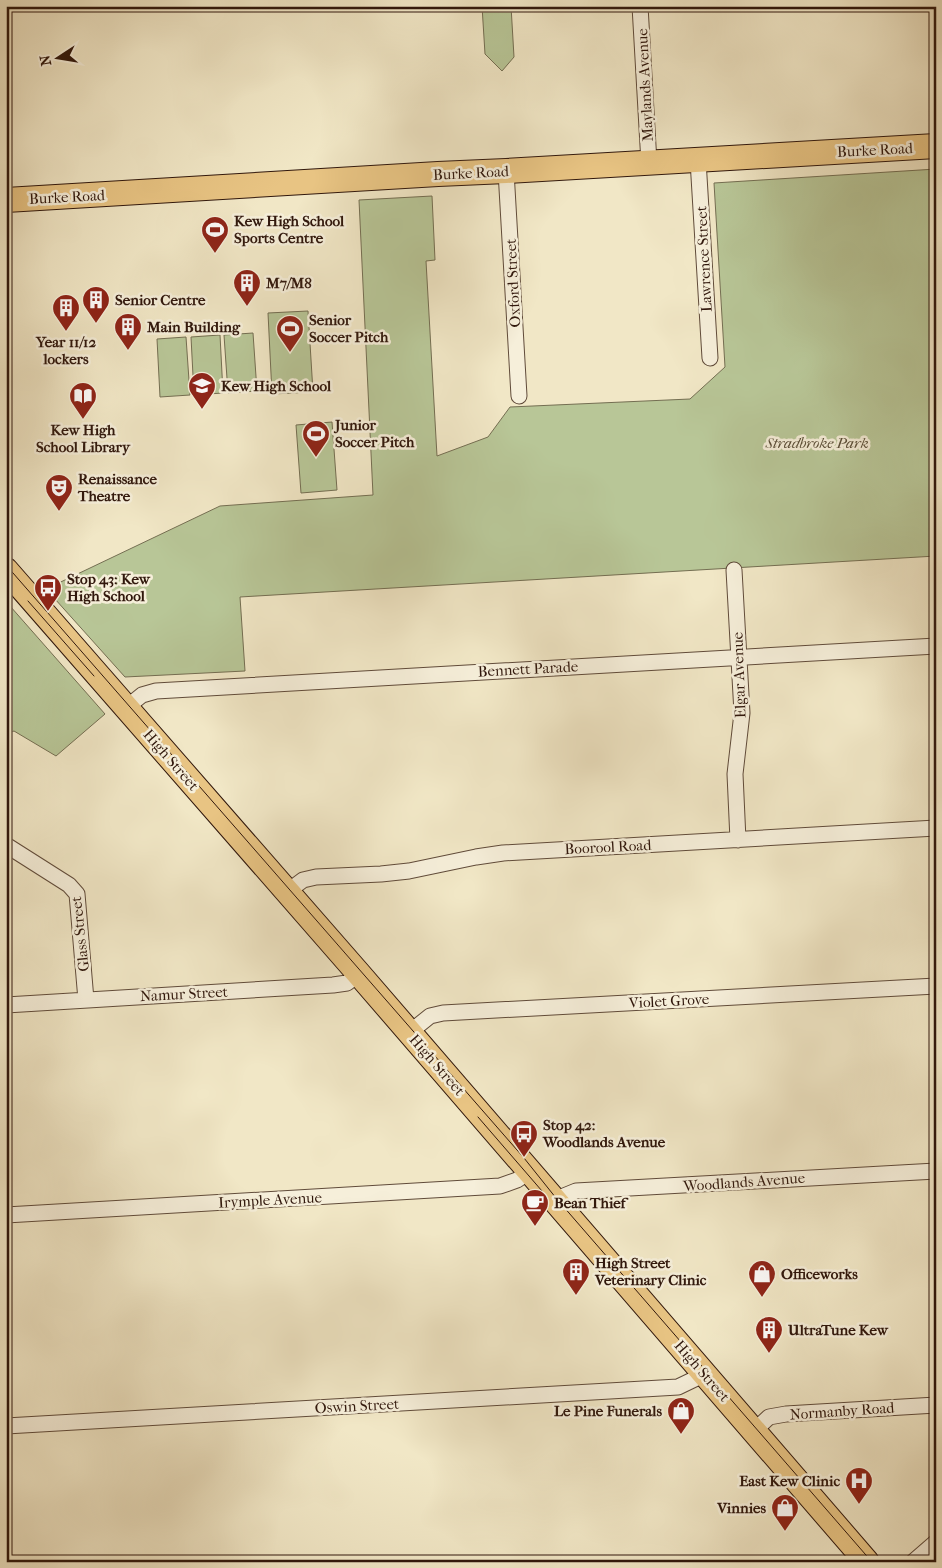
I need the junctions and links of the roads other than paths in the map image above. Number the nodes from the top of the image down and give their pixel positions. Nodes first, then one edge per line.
1 (640, 6) edge
2 (936, 146) edge
3 (698, 160) junction
4 (649, 163) junction
5 (506, 171) junction
6 (6, 200) edge
7 (710, 358) dead end
8 (519, 396) dead end
9 (6, 570) edge
10 (734, 570) dead end
11 (936, 646) edge
12 (739, 657) junction
13 (126, 708) junction
14 (936, 828) edge
15 (738, 840) junction
16 (6, 845) edge
17 (287, 892) junction
18 (360, 974) junction
19 (936, 986) edge
20 (86, 1000) junction
21 (6, 1005) edge
22 (409, 1033) junction
23 (936, 1171) edge
24 (529, 1172) junction
25 (554, 1200) junction
26 (6, 1215) edge
27 (705, 1374) junction
28 (936, 1405) edge
29 (6, 1426) edge
30 (754, 1431) junction
31 (936, 1542) edge
32 (867, 1562) edge
33 (913, 1562) edge

1 - 4 street, Maylands Avenue
2 - 3 main road, Burke Road
3 - 4 main road, Burke Road
3 - 7 street, Lawrence Street
4 - 5 main road, Burke Road
5 - 6 main road, Burke Road
5 - 8 street, Oxford Street
9 - 13 main road, High Street
10 - 12 street, Elgar Avenue
11 - 12 street, Bennett Parade
12 - 13 street, Bennett Parade
12 - 15 street, Elgar Avenue
13 - 17 main road, High Street
14 - 15 street, Boorool Road
15 - 17 street, Boorool Road
16 - 20 street, Glass Street
17 - 18 main road, High Street
18 - 20 street, Namur Street
18 - 22 main road, High Street
19 - 22 street, Violet Grove
20 - 21 street, Namur Street
22 - 24 main road, High Street
23 - 25 street, Woodlands Avenue
24 - 25 main road, High Street
24 - 26 street, Irymple Avenue
25 - 27 main road, High Street
27 - 29 street, Oswin Street
27 - 30 main road, High Street
28 - 30 street, Normanby Road
30 - 32 main road, High Street
31 - 33 street

